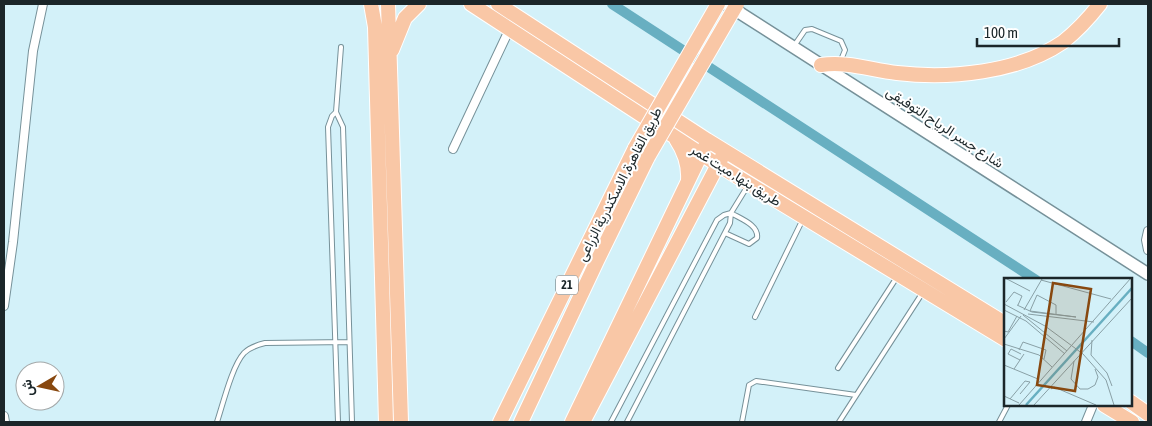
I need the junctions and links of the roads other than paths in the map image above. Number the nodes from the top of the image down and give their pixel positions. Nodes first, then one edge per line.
1 (43, 4) edge
2 (371, 4) edge
3 (388, 4) edge
4 (419, 4) edge
5 (471, 4) edge
6 (498, 4) edge
7 (718, 4) edge
8 (726, 4) edge
9 (737, 4) edge
10 (1100, 4) edge
11 (510, 28) junction
12 (341, 47) dead end
13 (793, 47) junction
14 (389, 58) junction
15 (821, 65) joint
16 (836, 68) junction
17 (336, 112) junction
18 (674, 136) junction
19 (707, 140) junction
20 (454, 148) dead end
21 (726, 152) junction
22 (701, 154) junction
23 (718, 165) junction
24 (757, 171) junction
25 (749, 184) junction
26 (687, 185) junction
27 (731, 213) junction
28 (804, 217) junction
29 (1148, 231) edge
30 (725, 232) junction
31 (1148, 250) edge
32 (899, 274) junction
33 (1148, 274) edge
34 (924, 290) junction
35 (4, 306) edge
36 (755, 317) dead end
37 (1004, 323) edge
38 (1004, 339) edge
39 (336, 342) junction
40 (349, 342) junction
41 (838, 368) dead end
42 (856, 395) junction
43 (1132, 403) edge
44 (1007, 406) edge
45 (1093, 406) edge
46 (1106, 406) edge
47 (1148, 414) edge
48 (4, 416) edge
49 (5, 422) edge
50 (217, 422) edge
51 (338, 422) edge
52 (352, 422) edge
53 (386, 422) edge
54 (401, 422) edge
55 (500, 422) edge
56 (521, 422) edge
57 (572, 422) edge
58 (584, 422) edge
59 (611, 422) edge
60 (626, 422) edge
61 (742, 422) edge
62 (839, 422) edge
63 (999, 422) edge
64 (1086, 422) edge
65 (1132, 422) edge

1 - 35 street
2 - 53 highway
3 - 14 highway
4 - 14 highway
5 - 11 highway, طريق بنها, ميت غمر
6 - 19 highway, طريق بنها, ميت غمر
7 - 55 highway, طريق القاهرة, الاسكندرية الزراعى / 21, bridge
8 - 13 main road
9 - 56 highway, طريق القاهرة, الاسكندرية الزراعى / 21, bridge
10 - 16 highway
11 - 18 highway, طريق بنها, ميت غمر
11 - 20 street
12 - 17 lane
13 - 15 main road
13 - 16 lane
14 - 54 highway
15 - 16 highway
16 - 33 main road, شارع جسر الرياح التوفيقى
17 - 39 lane
17 - 40 lane
18 - 22 highway, طريق بنها, ميت غمر
18 - 26 highway
19 - 21 highway, طريق بنها, ميت غمر
19 - 22 highway
21 - 23 highway
21 - 24 highway, طريق بنها, ميت غمر
22 - 23 highway, طريق بنها, ميت غمر
22 - 26 highway
23 - 25 highway, طريق بنها, ميت غمر
23 - 58 highway
24 - 25 lane
24 - 37 highway, طريق بنها, ميت غمر
25 - 27 lane
25 - 28 highway, طريق بنها, ميت غمر
26 - 57 highway
27 - 30 lane
27 - 30 lane
27 - 59 lane
28 - 32 highway, طريق بنها, ميت غمر
28 - 36 lane
29 - 31 street
30 - 60 lane
32 - 34 highway, طريق بنها, ميت غمر
32 - 41 lane
34 - 38 highway, طريق بنها, ميت غمر
34 - 42 lane
39 - 40 lane
39 - 50 lane
39 - 51 lane
40 - 52 lane
42 - 61 lane
42 - 62 lane
43 - 47 highway
44 - 63 lane
45 - 64 street
46 - 65 highway
48 - 49 street

